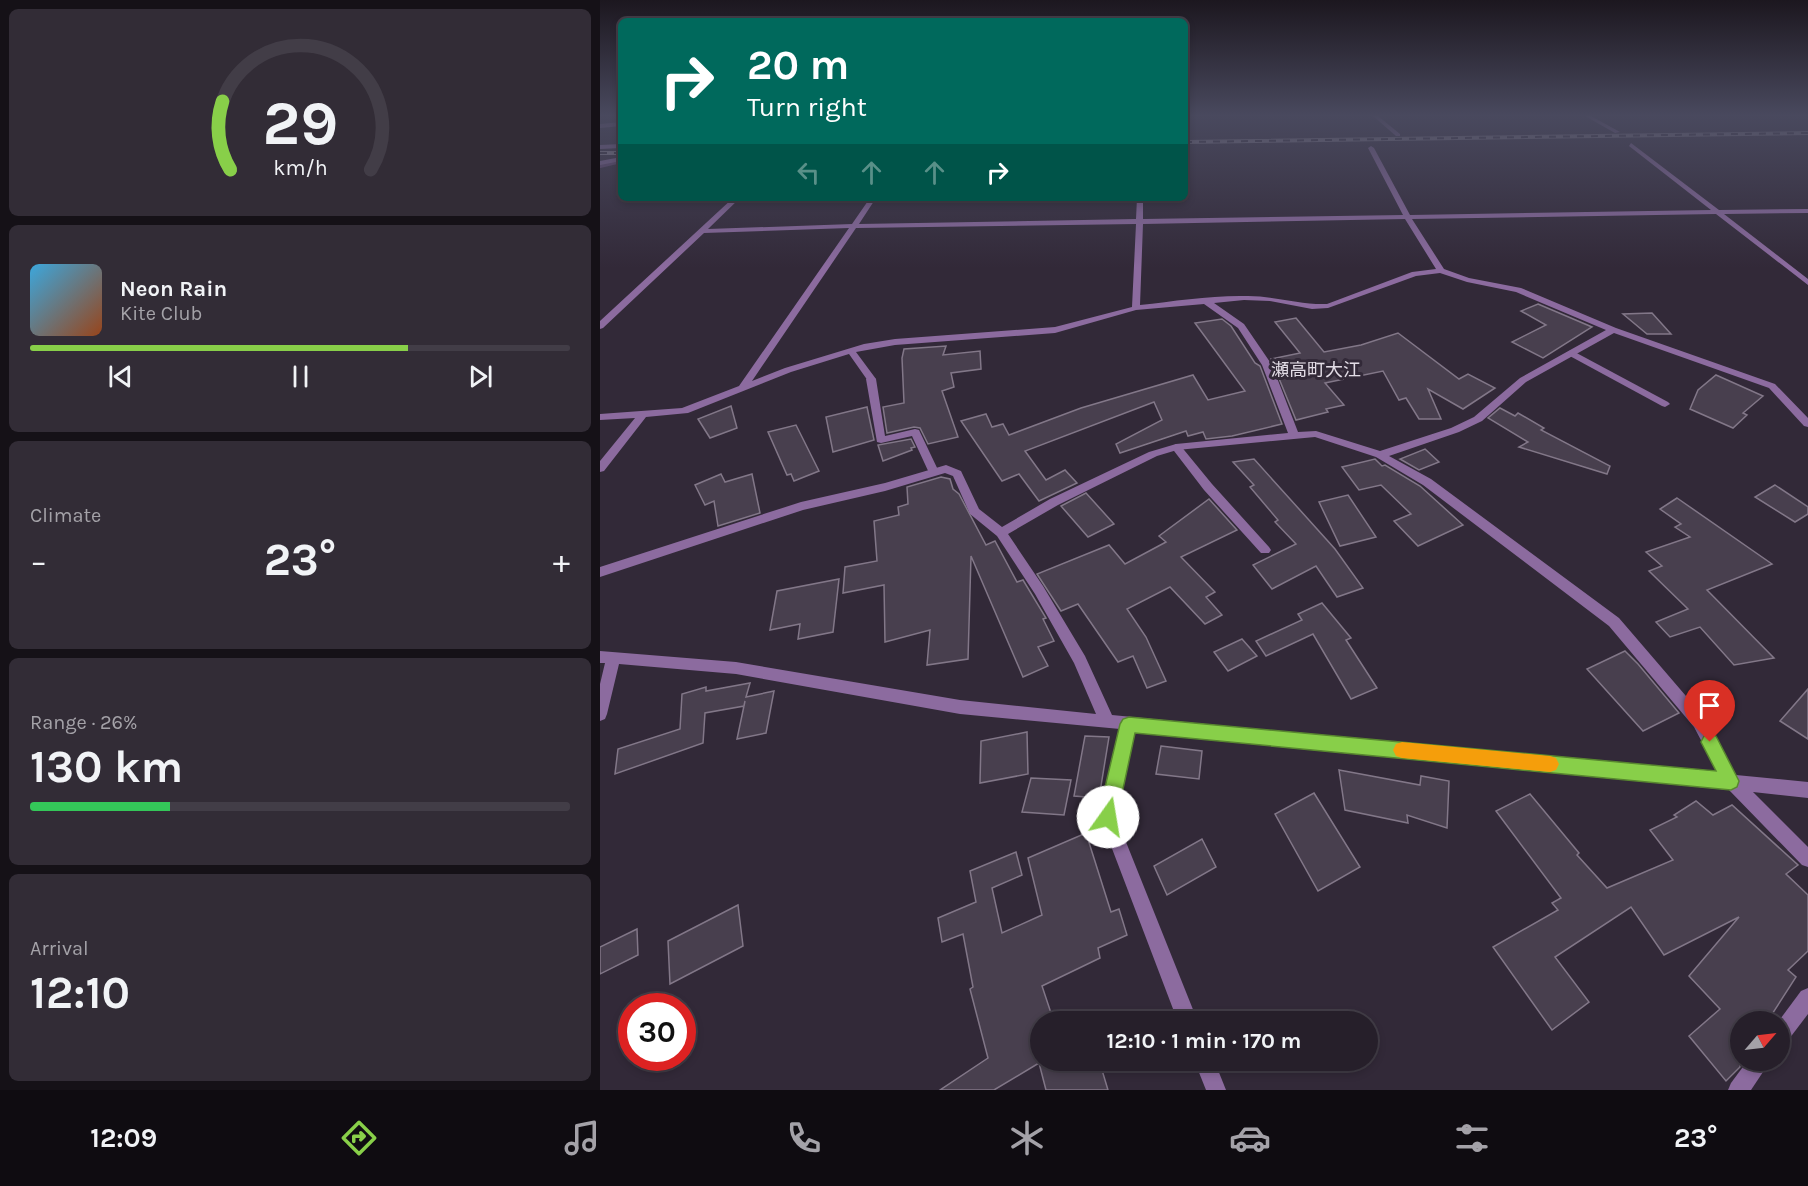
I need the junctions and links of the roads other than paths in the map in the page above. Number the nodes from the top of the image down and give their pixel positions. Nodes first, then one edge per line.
1 (1381, 167) edge
2 (1659, 167) edge
3 (734, 201) edge
4 (871, 201) edge
5 (1140, 201) edge
6 (1808, 211) edge
7 (1718, 212) junction
8 (1408, 218) junction
9 (1139, 222) junction
10 (855, 226) junction
11 (703, 231) junction
12 (1441, 271) junction
13 (1808, 283) edge
14 (1207, 302) junction
15 (1136, 308) junction
16 (600, 326) edge
17 (1612, 330) junction
18 (851, 351) junction
19 (1571, 353) junction
20 (742, 388) junction
21 (1665, 404) dead end
22 (642, 415) junction
23 (600, 417) edge
24 (1808, 424) edge
25 (1294, 436) junction
26 (1176, 447) junction
27 (1380, 454) junction
28 (600, 468) edge
29 (934, 472) junction
30 (1001, 533) junction
31 (1265, 550) dead end
32 (600, 572) edge
33 (607, 658) edge
34 (600, 714) edge
35 (1107, 722) junction
36 (1129, 724) junction
37 (1731, 781) junction
38 (1808, 790) edge
39 (1808, 859) edge
40 (1808, 998) edge
41 (1184, 1011) edge
42 (1790, 1022) edge
43 (1208, 1071) edge
44 (1753, 1071) edge
45 (1216, 1090) edge
46 (1738, 1090) edge

1 - 8 street
2 - 7 street
3 - 11 street
4 - 10 street
5 - 9 street
6 - 7 street
7 - 8 street
7 - 13 street
8 - 9 street
8 - 12 street
9 - 10 street
9 - 15 street
10 - 11 street
10 - 20 street
11 - 16 street
12 - 14 street
12 - 17 street
14 - 15 street
14 - 25 street
15 - 18 street
17 - 19 street
17 - 24 street
18 - 20 street
18 - 29 street
19 - 21 street
19 - 27 street
20 - 22 street
22 - 23 street
22 - 28 street
25 - 26 street
25 - 27 street
26 - 30 street
26 - 31 street
27 - 37 street
29 - 30 street
29 - 32 street
30 - 35 street
33 - 34 street
33 - 35 street
35 - 36 street
36 - 37 street
36 - 41 street
37 - 38 street
37 - 39 street
40 - 42 street
43 - 45 street
44 - 46 street

